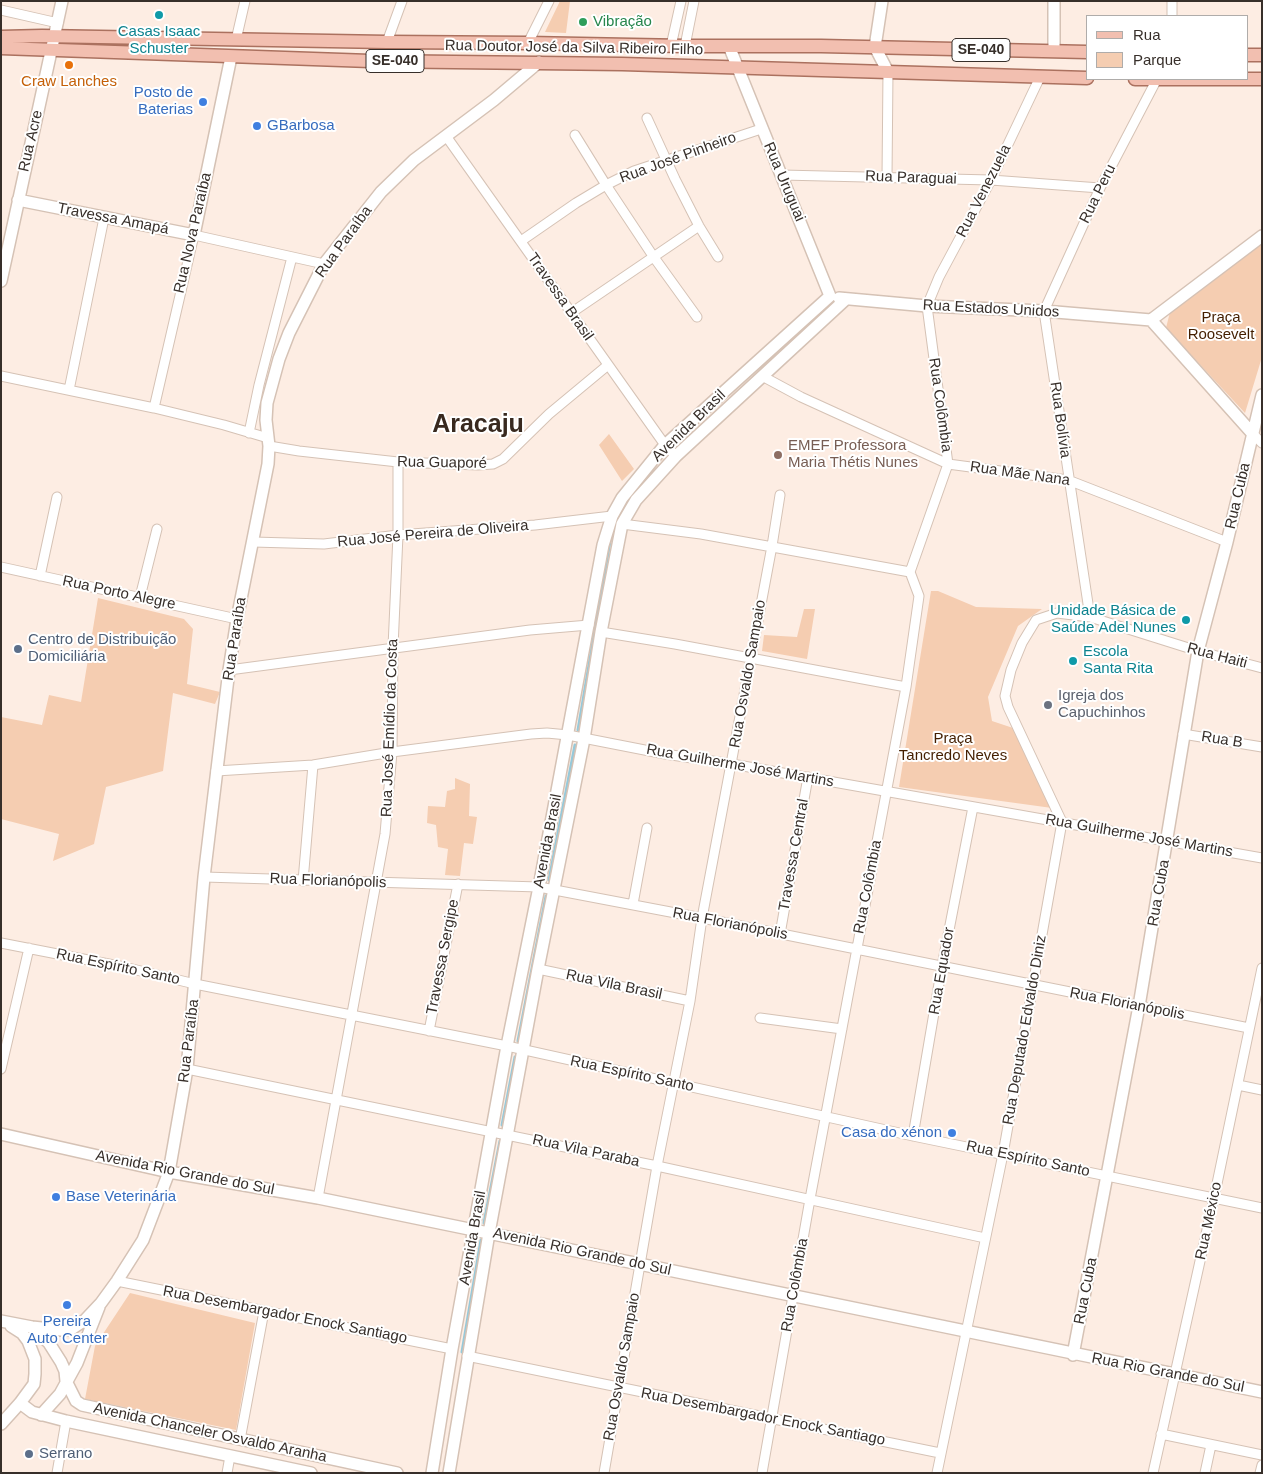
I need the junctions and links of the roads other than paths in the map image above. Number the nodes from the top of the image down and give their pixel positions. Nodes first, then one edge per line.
1 (62, 1) edge
2 (245, 1) edge
3 (402, 1) edge
4 (549, 1) edge
5 (681, 1) edge
6 (694, 1) edge
7 (882, 1) edge
8 (1054, 1) edge
9 (1172, 1) edge
10 (1, 10) edge
11 (1172, 15) edge
12 (58, 23) junction
13 (55, 36) junction
14 (1, 37) edge
15 (236, 40) junction
16 (387, 42) junction
17 (528, 43) junction
18 (671, 46) junction
19 (685, 46) junction
20 (729, 46) junction
21 (875, 47) junction
22 (1, 48) edge
23 (52, 51) junction
24 (1054, 52) junction
25 (1086, 52) edge
26 (1248, 55) edge
27 (1262, 55) edge
28 (231, 57) junction
29 (539, 62) junction
30 (738, 68) junction
31 (888, 72) junction
32 (1040, 77) junction
33 (1086, 78) edge
34 (1248, 79) edge
35 (1262, 79) edge
36 (1155, 80) edge
37 (647, 118) dead end
38 (762, 128) junction
39 (575, 135) dead end
40 (446, 136) junction
41 (666, 161) junction
42 (782, 175) junction
43 (887, 177) junction
44 (991, 180) junction
45 (606, 185) junction
46 (1100, 188) junction
47 (18, 200) junction
48 (104, 218) junction
49 (699, 226) junction
50 (194, 235) junction
51 (1262, 236) edge
52 (521, 241) junction
53 (653, 256) junction
54 (292, 257) junction
55 (718, 257) dead end
56 (324, 264) junction
57 (1, 281) edge
58 (830, 296) junction
59 (846, 299) junction
60 (927, 306) junction
61 (1044, 312) junction
62 (571, 313) junction
63 (697, 317) dead end
64 (1151, 320) junction
65 (608, 365) junction
66 (1, 376) edge
67 (762, 376) junction
68 (69, 390) junction
69 (1262, 395) edge
70 (154, 408) junction
71 (249, 433) junction
72 (1252, 433) junction
73 (269, 442) junction
74 (1262, 443) edge
75 (665, 445) junction
76 (676, 456) junction
77 (398, 462) junction
78 (948, 464) junction
79 (1068, 480) junction
80 (780, 495) dead end
81 (57, 497) dead end
82 (612, 516) junction
83 (622, 524) junction
84 (157, 529) dead end
85 (398, 535) junction
86 (253, 542) junction
87 (1227, 542) junction
88 (772, 546) junction
89 (1, 568) edge
90 (910, 572) junction
91 (40, 576) junction
92 (140, 598) junction
93 (1090, 617) junction
94 (237, 619) junction
95 (589, 624) junction
96 (601, 632) junction
97 (393, 648) junction
98 (1198, 651) junction
99 (751, 658) junction
100 (1262, 668) edge
101 (229, 670) junction
102 (906, 687) junction
103 (1183, 734) junction
104 (568, 736) junction
105 (584, 738) junction
106 (1262, 747) edge
107 (392, 752) junction
108 (732, 764) junction
109 (313, 765) junction
110 (216, 770) junction
111 (808, 777) junction
112 (886, 791) junction
113 (973, 807) junction
114 (1062, 822) junction
115 (648, 828) dead end
116 (1167, 842) junction
117 (1262, 858) edge
118 (204, 877) junction
119 (303, 881) junction
120 (377, 883) junction
121 (458, 884) junction
122 (539, 887) junction
123 (554, 889) junction
124 (633, 904) junction
125 (702, 918) junction
126 (780, 934) junction
127 (1, 943) edge
128 (28, 948) junction
129 (856, 949) junction
130 (942, 966) junction
131 (1262, 968) edge
132 (538, 969) junction
133 (195, 984) junction
134 (1032, 985) junction
135 (690, 1001) junction
136 (1139, 1006) junction
137 (352, 1016) junction
138 (760, 1018) dead end
139 (1248, 1028) junction
140 (842, 1029) junction
141 (428, 1031) junction
142 (507, 1046) junction
143 (523, 1051) junction
144 (1, 1069) edge
145 (187, 1069) junction
146 (675, 1084) junction
147 (1238, 1084) junction
148 (1262, 1090) edge
149 (336, 1100) junction
150 (826, 1116) junction
151 (492, 1131) junction
152 (1, 1134) edge
153 (508, 1134) junction
154 (913, 1136) junction
155 (1003, 1154) junction
156 (657, 1166) junction
157 (169, 1172) junction
158 (1108, 1176) junction
159 (318, 1198) junction
160 (1214, 1198) junction
161 (810, 1199) junction
162 (1262, 1208) edge
163 (474, 1230) junction
164 (489, 1233) junction
165 (985, 1238) junction
166 (641, 1265) junction
167 (117, 1281) junction
168 (792, 1296) junction
169 (101, 1303) junction
170 (264, 1311) junction
171 (4, 1322) edge
172 (32, 1327) junction
173 (965, 1332) junction
174 (452, 1349) junction
175 (1074, 1355) junction
176 (467, 1356) junction
177 (1176, 1375) junction
178 (66, 1381) junction
179 (618, 1387) junction
180 (1262, 1392) edge
181 (20, 1403) junction
182 (42, 1415) junction
183 (771, 1419) junction
184 (66, 1421) junction
185 (2, 1423) edge
186 (1161, 1434) junction
187 (240, 1440) junction
188 (1211, 1445) junction
189 (940, 1452) junction
190 (1262, 1455) edge
191 (230, 1456) junction
192 (1262, 1466) edge
193 (57, 1473) edge
194 (227, 1473) edge
195 (311, 1473) edge
196 (397, 1473) edge
197 (432, 1473) edge
198 (449, 1473) edge
199 (604, 1473) edge
200 (762, 1473) edge
201 (937, 1473) edge
202 (1153, 1473) edge
203 (1205, 1473) edge
204 (1260, 1473) edge

1 - 12 street, Rua Acre
2 - 15 street
3 - 16 street
4 - 17 street
5 - 18 street
6 - 19 street
7 - 21 street
8 - 24 street
9 - 11 street
10 - 12 street
12 - 13 street, Rua Acre
13 - 14 main road, Rua Doutor José da Silva Ribeiro Filho / SE-040
13 - 15 main road, Rua Doutor José da Silva Ribeiro Filho / SE-040
13 - 23 street, Rua Acre
15 - 16 main road, Rua Doutor José da Silva Ribeiro Filho / SE-040
16 - 17 main road, Rua Doutor José da Silva Ribeiro Filho / SE-040
17 - 18 main road, Rua Doutor José da Silva Ribeiro Filho / SE-040
18 - 19 main road, Rua Doutor José da Silva Ribeiro Filho / SE-040
19 - 20 main road, Rua Doutor José da Silva Ribeiro Filho / SE-040
20 - 21 main road, Rua Doutor José da Silva Ribeiro Filho / SE-040
20 - 30 street, Rua Uruguai
21 - 24 main road, Rua Doutor José da Silva Ribeiro Filho / SE-040
21 - 31 street
22 - 23 main road, Rua Doutor José da Silva Ribeiro Filho / SE-040
23 - 28 main road, Rua Doutor José da Silva Ribeiro Filho / SE-040
23 - 47 street, Rua Acre
24 - 25 main road, Rua Doutor José da Silva Ribeiro Filho / SE-040
26 - 27 main road
28 - 29 main road, Rua Doutor José da Silva Ribeiro Filho / SE-040
28 - 50 street, Rua Nova Paraíba
29 - 30 main road, Rua Doutor José da Silva Ribeiro Filho / SE-040
29 - 40 street, Rua Paraíba
30 - 31 main road, Rua Doutor José da Silva Ribeiro Filho / SE-040
30 - 38 street, Rua Uruguai
31 - 32 main road, Rua Doutor José da Silva Ribeiro Filho / SE-040
31 - 43 street
32 - 33 main road, Rua Doutor José da Silva Ribeiro Filho / SE-040
32 - 44 street, Rua Venezuela
34 - 35 main road
36 - 46 street, Rua Peru
37 - 41 street
38 - 41 street, Rua José Pinheiro
38 - 42 street, Rua Uruguai
39 - 45 street
40 - 52 street, Travessa Brasil
40 - 56 street, Rua Paraíba
41 - 45 street, Rua José Pinheiro
41 - 49 street
42 - 43 street, Rua Paraguai
42 - 58 street, Rua Uruguai
43 - 44 street, Rua Paraguai
44 - 46 street, Rua Paraguai
44 - 60 street, Rua Venezuela
45 - 52 street, Rua José Pinheiro
45 - 53 street
46 - 61 street, Rua Peru
47 - 48 street, Travessa Amapá
47 - 57 street, Rua Acre
48 - 50 street, Travessa Amapá
48 - 68 street
49 - 53 street
49 - 55 street
50 - 54 street, Travessa Amapá
50 - 70 street, Rua Nova Paraíba
51 - 64 street
52 - 62 street, Travessa Brasil
53 - 62 street
53 - 63 street
54 - 56 street, Travessa Amapá
54 - 71 street
56 - 73 street, Rua Paraíba
58 - 59 street, Rua Estados Unidos
58 - 75 street, Avenida Brasil
59 - 60 street, Rua Estados Unidos
59 - 67 street, Avenida Brasil
60 - 61 street, Rua Estados Unidos
60 - 78 street, Rua Colômbia
61 - 64 street, Rua Estados Unidos
61 - 79 street, Rua Bolívia
62 - 65 street, Travessa Brasil
64 - 72 street
65 - 75 street, Travessa Brasil
65 - 77 street, Rua Guaporé
66 - 68 street, Rua Guaporé
67 - 76 street, Avenida Brasil
67 - 78 street, Rua Mãe Nana
68 - 70 street, Rua Guaporé
69 - 72 street, Rua Cuba
70 - 71 street, Rua Guaporé
71 - 73 street, Rua Guaporé
72 - 74 street
72 - 87 street, Rua Cuba
73 - 77 street, Rua Guaporé
73 - 86 street, Rua Paraíba
75 - 76 street, Travessa Brasil
75 - 82 street, Avenida Brasil
76 - 83 street, Avenida Brasil
77 - 85 street, Rua José Emídio da Costa
78 - 79 street, Rua Mãe Nana
78 - 90 street, Rua Colômbia
79 - 87 street, Rua Mãe Nana
79 - 93 street, Rua Bolívia
80 - 88 street, Rua Osvaldo Sampaio
81 - 91 street
82 - 85 street, Rua José Pereira de Oliveira
82 - 95 street, Avenida Brasil
83 - 88 street
83 - 96 street, Avenida Brasil
84 - 92 street
85 - 86 street, Rua José Pereira de Oliveira
85 - 97 street, Rua José Emídio da Costa
86 - 94 street, Rua Paraíba
87 - 98 street, Rua Cuba
88 - 90 street
88 - 99 street, Rua Osvaldo Sampaio
89 - 91 street, Rua Porto Alegre
90 - 102 street, Rua Colômbia
91 - 92 street, Rua Porto Alegre
92 - 94 street, Rua Porto Alegre
93 - 98 street, Rua Haiti
93 - 114 street, Rua Haiti
94 - 101 street, Rua Paraíba
95 - 97 street
95 - 104 street, Avenida Brasil
96 - 99 street
96 - 105 street, Avenida Brasil
97 - 101 street
97 - 107 street, Rua José Emídio da Costa
98 - 100 street, Rua Haiti
98 - 103 street, Rua Cuba
99 - 102 street
99 - 108 street, Rua Osvaldo Sampaio
101 - 110 street, Rua Paraíba
102 - 112 street, Rua Colômbia
103 - 106 street, Rua B
103 - 116 street, Rua Cuba
104 - 105 street, Rua Guilherme José Martins
104 - 107 street, Rua Guilherme José Martins
104 - 122 street, Avenida Brasil
105 - 108 street, Rua Guilherme José Martins
105 - 123 street, Avenida Brasil
107 - 109 street, Rua Guilherme José Martins
107 - 120 street, Rua José Emídio da Costa
108 - 111 street, Rua Guilherme José Martins
108 - 125 street, Rua Osvaldo Sampaio
109 - 110 street, Rua Guilherme José Martins
109 - 119 street
110 - 118 street, Rua Paraíba
111 - 112 street, Rua Guilherme José Martins
111 - 126 street, Travessa Central
112 - 113 street, Rua Guilherme José Martins
112 - 129 street, Rua Colômbia
113 - 114 street, Rua Guilherme José Martins
113 - 130 street, Rua Equador
114 - 116 street, Rua Guilherme José Martins
114 - 134 street, Rua Deputado Edvaldo Diniz
115 - 124 street
116 - 117 street, Rua Guilherme José Martins
116 - 136 street, Rua Cuba
118 - 119 street, Rua Florianópolis
118 - 133 street, Rua Paraíba
119 - 120 street, Rua Florianópolis
120 - 121 street, Rua Florianópolis
120 - 137 street, Rua José Emídio da Costa
121 - 122 street, Rua Florianópolis
121 - 141 street, Travessa Sergipe
122 - 123 street, Rua Florianópolis
122 - 142 street, Avenida Brasil
123 - 124 street, Rua Florianópolis
123 - 132 street, Avenida Brasil
124 - 125 street, Rua Florianópolis
125 - 126 street, Rua Florianópolis
125 - 135 street, Rua Osvaldo Sampaio
126 - 129 street, Rua Florianópolis
127 - 128 street, Rua Espírito Santo
128 - 133 street, Rua Espírito Santo
128 - 144 street
129 - 130 street, Rua Florianópolis
129 - 140 street, Rua Colômbia
130 - 134 street, Rua Florianópolis
130 - 154 street, Rua Equador
131 - 139 street, Rua México
132 - 135 street, Rua Vila Brasil
132 - 143 street, Avenida Brasil
133 - 137 street, Rua Espírito Santo
133 - 145 street, Rua Paraíba
134 - 136 street, Rua Florianópolis
134 - 155 street, Rua Deputado Edvaldo Diniz
135 - 146 street, Rua Osvaldo Sampaio
136 - 139 street, Rua Florianópolis
136 - 158 street, Rua Cuba
137 - 141 street, Rua Espírito Santo
137 - 149 street, Rua José Emídio da Costa
138 - 140 street
139 - 147 street, Rua México
140 - 150 street, Rua Colômbia
141 - 142 street, Rua Espírito Santo
142 - 143 street, Rua Espírito Santo
142 - 151 street, Avenida Brasil
143 - 146 street, Rua Espírito Santo
143 - 153 street, Avenida Brasil
145 - 149 street, Rua Vila Paraba
145 - 157 street, Rua Paraíba
146 - 150 street, Rua Espírito Santo
146 - 156 street, Rua Osvaldo Sampaio
147 - 148 street
147 - 160 street, Rua México
149 - 151 street, Rua Vila Paraba
149 - 159 street, Rua José Emídio da Costa
150 - 154 street, Rua Espírito Santo
150 - 161 street, Rua Colômbia
151 - 153 street, Rua Vila Paraba
151 - 163 street, Avenida Brasil
152 - 157 street, Avenida Rio Grande do Sul
153 - 156 street, Rua Vila Paraba
153 - 164 street, Avenida Brasil
154 - 155 street, Rua Espírito Santo
155 - 158 street, Rua Espírito Santo
155 - 165 street, Rua Deputado Edvaldo Diniz
156 - 161 street, Rua Vila Paraba
156 - 166 street, Rua Osvaldo Sampaio
157 - 159 street, Avenida Rio Grande do Sul
157 - 167 street, Rua Paraíba
158 - 160 street, Rua Espírito Santo
158 - 175 street, Rua Cuba
159 - 163 street, Avenida Rio Grande do Sul
160 - 162 street, Rua Espírito Santo
160 - 177 street, Rua México
161 - 165 street, Rua Vila Paraba
161 - 168 street, Rua Colômbia
163 - 164 street, Avenida Rio Grande do Sul
163 - 174 street, Avenida Brasil
164 - 166 street, Avenida Rio Grande do Sul
164 - 176 street, Avenida Brasil
165 - 173 street, Rua Deputado Edvaldo Diniz
166 - 168 street, Avenida Rio Grande do Sul
166 - 179 street, Rua Osvaldo Sampaio
167 - 169 street, Rua Paraíba
167 - 170 street, Rua Desembargador Enock Santiago
168 - 173 street, Avenida Rio Grande do Sul
168 - 183 street, Rua Colômbia
169 - 172 street
169 - 178 street
170 - 174 street, Rua Desembargador Enock Santiago
170 - 187 street
171 - 172 street
171 - 181 street
172 - 178 street, Avenida Chanceler Osvaldo Aranha
173 - 175 street, Avenida Rio Grande do Sul
173 - 189 street, Rua Deputado Edvaldo Diniz
174 - 197 street, Avenida Brasil
175 - 177 street, Rua Rio Grande do Sul
176 - 179 street, Rua Desembargador Enock Santiago
176 - 198 street, Avenida Brasil
177 - 180 street, Rua Rio Grande do Sul
177 - 186 street, Rua México
178 - 182 street
178 - 187 street, Avenida Chanceler Osvaldo Aranha
179 - 183 street, Rua Desembargador Enock Santiago
179 - 199 street, Rua Osvaldo Sampaio
181 - 182 street, Avenida Chanceler Osvaldo Aranha
181 - 185 street
182 - 184 street, Avenida Chanceler Osvaldo Aranha
183 - 189 street, Rua Desembargador Enock Santiago
183 - 200 street, Rua Colômbia
184 - 191 street, Avenida Chanceler Osvaldo Aranha
184 - 193 street
186 - 188 street
186 - 202 street, Rua México
187 - 196 street, Avenida Chanceler Osvaldo Aranha
188 - 190 street
188 - 203 street
189 - 201 street, Rua Deputado Edvaldo Diniz
191 - 194 street
191 - 195 street, Avenida Chanceler Osvaldo Aranha
192 - 204 street

